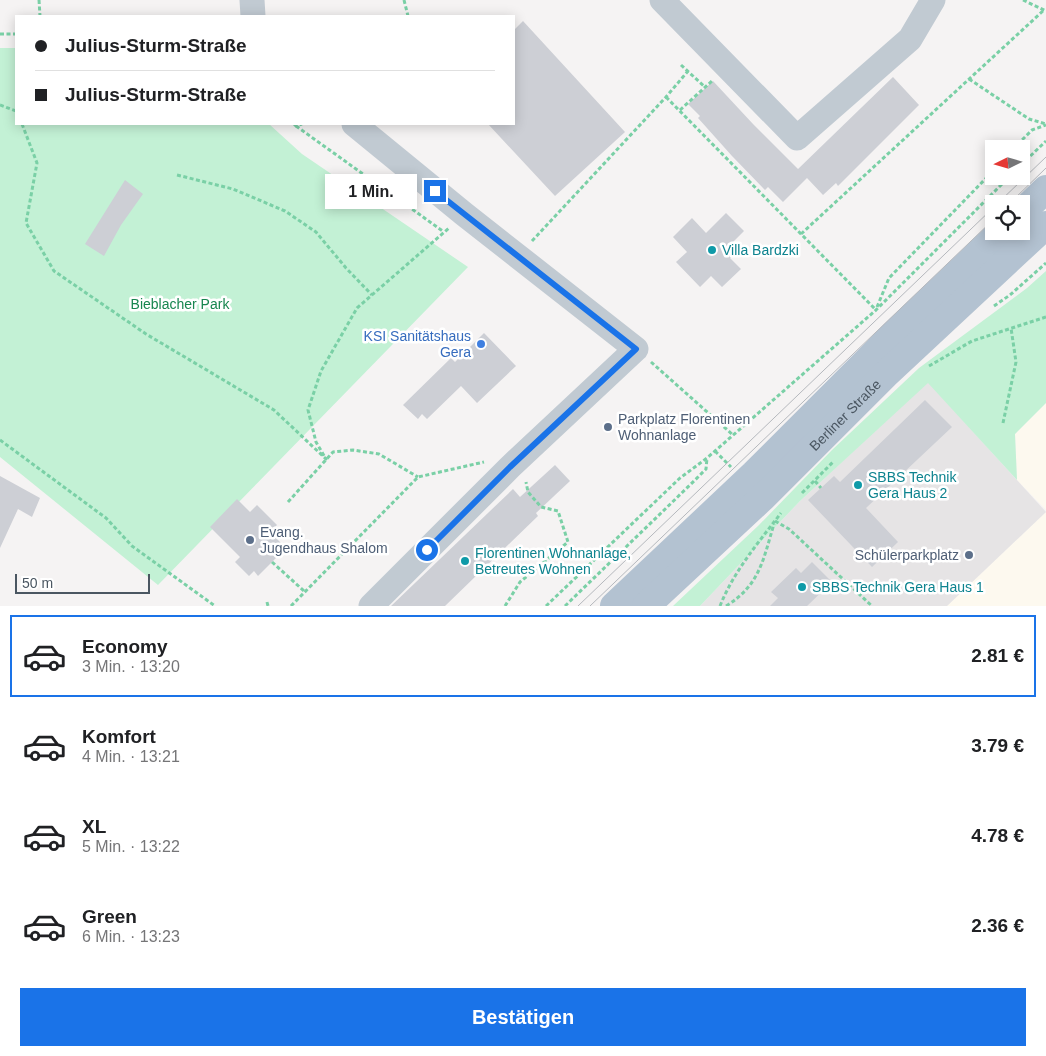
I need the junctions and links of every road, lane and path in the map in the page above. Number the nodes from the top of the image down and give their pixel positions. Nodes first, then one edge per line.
1 (39, 0) edge
2 (252, 0) edge
3 (404, 0) edge
4 (662, 0) edge
5 (934, 0) edge
6 (1023, 0) edge
7 (1045, 11) edge
8 (40, 15) edge
9 (253, 15) edge
10 (408, 15) edge
11 (0, 34) edge
12 (15, 34) edge
13 (681, 64) dead end
14 (688, 70) junction
15 (969, 79) junction
16 (666, 97) junction
17 (0, 105) edge
18 (680, 110) junction
19 (15, 111) edge
20 (1046, 124) edge
21 (22, 125) edge
22 (295, 125) edge
23 (355, 125) edge
24 (1023, 140) edge
25 (1046, 141) edge
26 (1030, 156) edge
27 (177, 176) dead end
28 (985, 179) edge
29 (1001, 185) edge
30 (1046, 189) edge
31 (464, 214) junction
32 (1038, 225) edge
33 (444, 232) junction
34 (801, 234) junction
35 (993, 240) edge
36 (518, 256) junction
37 (372, 295) junction
38 (876, 310) junction
39 (1046, 317) edge
40 (1011, 328) junction
41 (636, 349) junction
42 (926, 368) dead end
43 (1003, 423) dead end
44 (733, 435) junction
45 (0, 440) edge
46 (707, 458) junction
47 (326, 459) junction
48 (834, 460) dead end
49 (510, 467) junction
50 (418, 477) junction
51 (815, 481) junction
52 (821, 488) dead end
53 (800, 494) dead end
54 (288, 502) dead end
55 (786, 506) dead end
56 (775, 521) junction
57 (789, 529) dead end
58 (272, 562) dead end
59 (304, 591) junction
60 (215, 606) edge
61 (291, 606) edge
62 (371, 606) edge
63 (505, 606) edge
64 (546, 606) edge
65 (565, 606) edge
66 (614, 606) edge
67 (646, 606) edge
68 (720, 606) edge
69 (726, 606) edge
70 (872, 606) edge

1 - 8 path
2 - 9 street
3 - 10 path
4 - 5 street
6 - 7 path
7 - 15 path
11 - 12 path
13 - 14 path
14 - 16 path
14 - 18 path
15 - 20 path
15 - 34 path
16 - 18 path
16 - 36 path
17 - 19 path
18 - 34 path
20 - 24 path
21 - 47 path
22 - 33 path
23 - 31 street
25 - 26 path
27 - 37 path
28 - 38 path
29 - 38 path
30 - 32 main road, Berliner Straße
31 - 33 path
31 - 36 street
32 - 67 main road, Berliner Straße
33 - 37 path
34 - 38 path
35 - 66 main road, Berliner Straße
36 - 41 street
37 - 47 path
38 - 44 path
39 - 40 path
40 - 42 path
40 - 43 path
41 - 44 path
41 - 49 street
44 - 46 path
45 - 60 path
46 - 64 path
46 - 65 path
47 - 50 path
47 - 54 path
48 - 51 path
49 - 50 path
49 - 62 street
49 - 63 path
50 - 59 path
51 - 52 path
51 - 53 path
55 - 56 path
56 - 68 path
56 - 69 path
57 - 70 path
58 - 59 path
59 - 61 path

